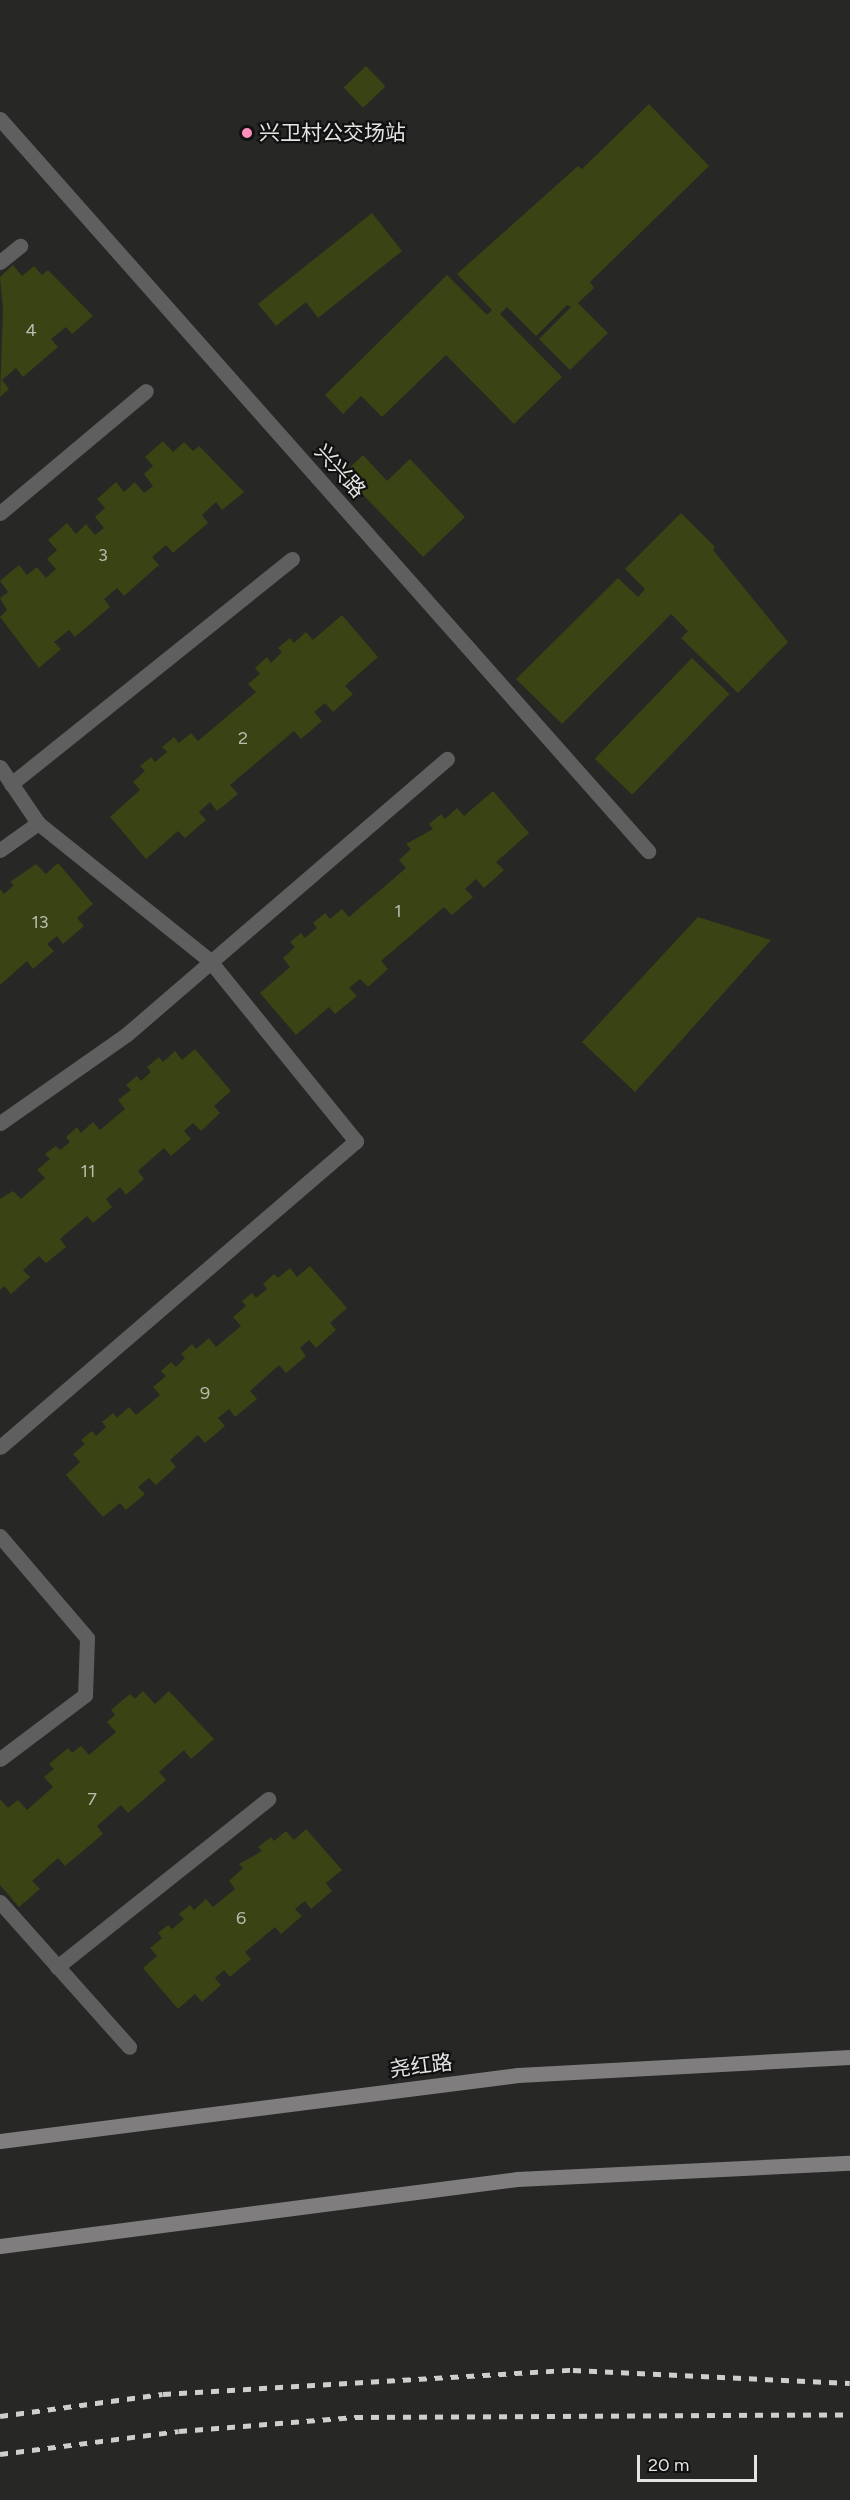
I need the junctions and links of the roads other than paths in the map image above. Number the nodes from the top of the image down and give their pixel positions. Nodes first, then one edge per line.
1 (0, 118) edge
2 (20, 246) dead end
3 (0, 262) edge
4 (146, 391) dead end
5 (0, 513) edge
6 (292, 559) dead end
7 (447, 759) dead end
8 (0, 767) edge
9 (12, 784) junction
10 (38, 823) junction
11 (0, 850) edge
12 (648, 851) dead end
13 (210, 960) junction
14 (0, 1124) edge
15 (0, 1448) edge
16 (0, 1536) edge
17 (0, 1759) edge
18 (268, 1799) dead end
19 (0, 1902) edge
20 (57, 1967) junction
21 (129, 2047) dead end
22 (850, 2057) edge
23 (0, 2141) edge
24 (850, 2163) edge
25 (0, 2246) edge

1 - 12 lane, 兴兴路
2 - 3 lane
4 - 5 lane
6 - 9 lane
7 - 13 lane
8 - 9 lane
9 - 10 lane
10 - 11 lane
10 - 13 lane
13 - 14 lane
13 - 15 lane
16 - 17 lane
18 - 20 lane
19 - 20 lane
20 - 21 lane
22 - 23 main road, 尧红路
24 - 25 main road

